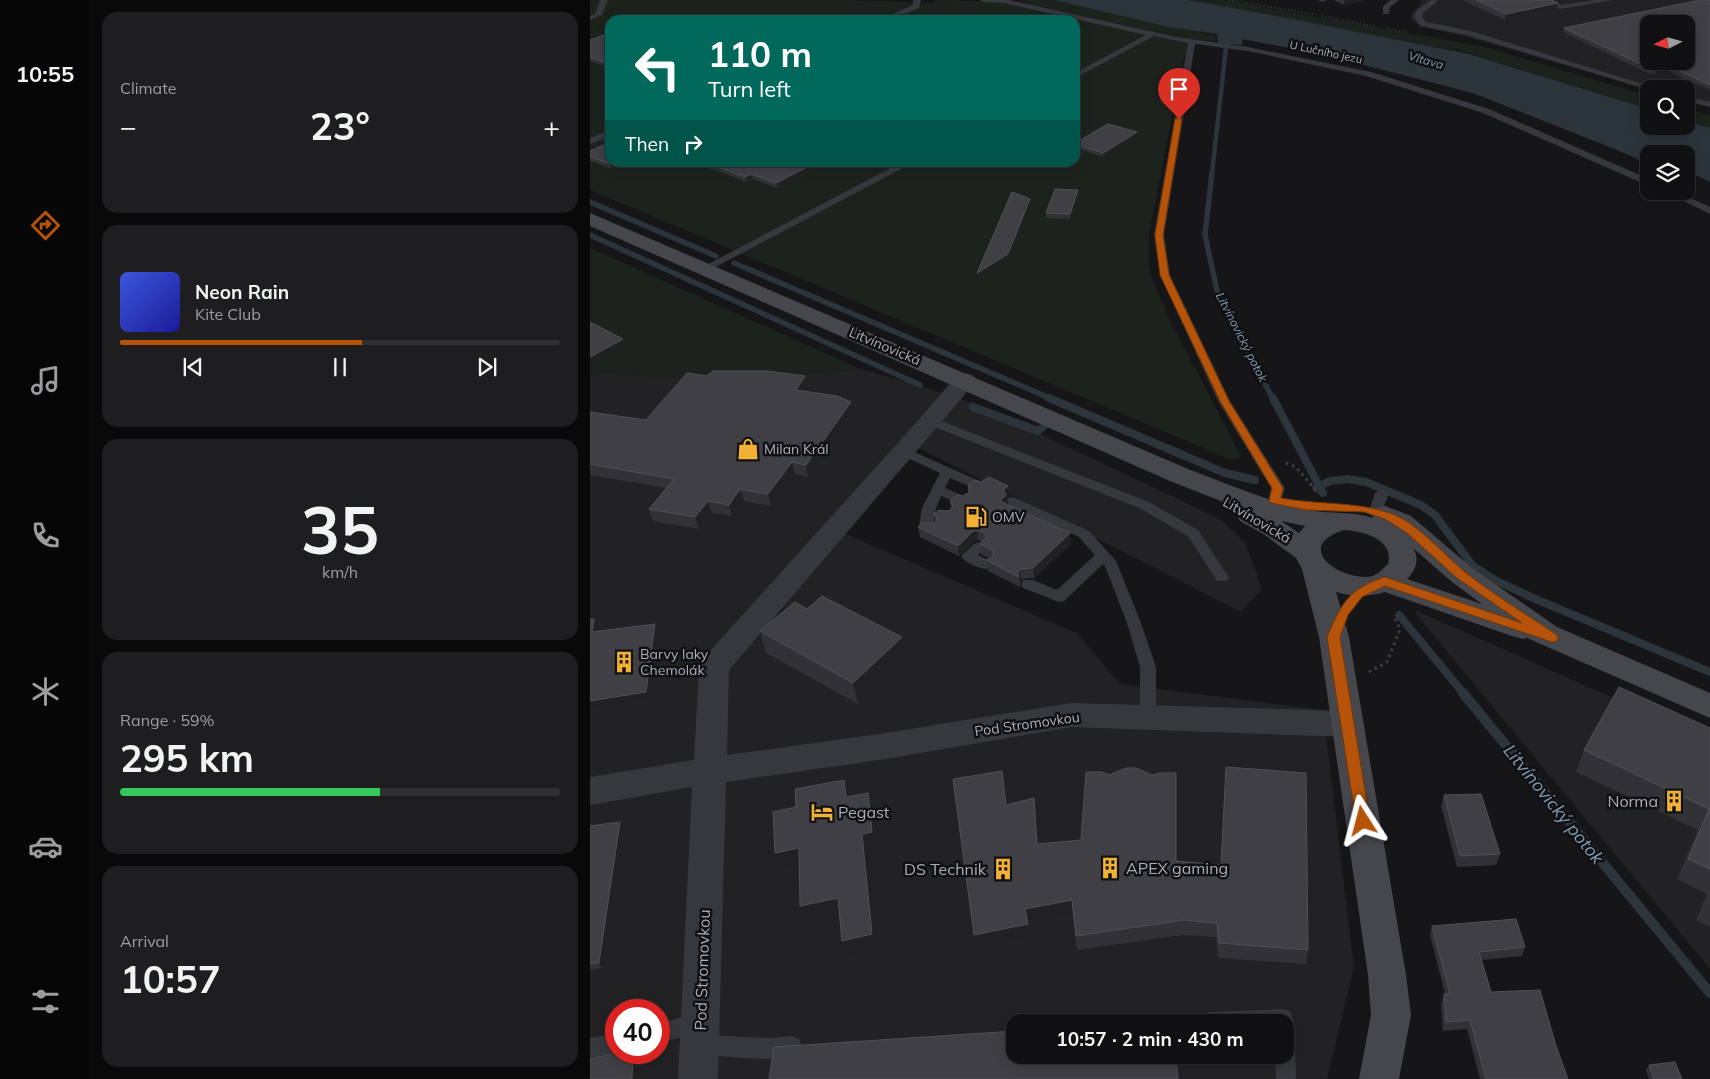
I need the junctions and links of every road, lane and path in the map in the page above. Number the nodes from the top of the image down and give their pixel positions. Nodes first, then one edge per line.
1 (604, 0) edge
2 (917, 0) edge
3 (983, 0) edge
4 (1395, 0) edge
5 (1435, 0) edge
6 (1547, 0) edge
7 (1610, 0) edge
8 (1386, 12) dead end
9 (895, 15) edge
10 (1067, 15) edge
11 (590, 18) edge
12 (1080, 18) edge
13 (1153, 34) junction
14 (1192, 41) junction
15 (1080, 73) edge
16 (1640, 85) edge
17 (1695, 101) edge
18 (1710, 105) edge
19 (605, 135) edge
20 (590, 141) edge
21 (900, 167) edge
22 (1640, 179) edge
23 (1687, 200) edge
24 (1710, 211) edge
25 (590, 220) edge
26 (704, 270) junction
27 (965, 380) junction
28 (931, 422) junction
29 (903, 451) junction
30 (948, 471) junction
31 (1179, 475) junction
32 (981, 487) edge
33 (938, 490) junction
34 (964, 501) edge
35 (1275, 501) junction
36 (1019, 504) joint
37 (929, 508) junction
38 (946, 516) edge
39 (1013, 517) edge
40 (1343, 521) junction
41 (930, 529) edge
42 (1399, 544) junction
43 (973, 547) dead end
44 (1103, 555) junction
45 (1311, 561) junction
46 (987, 565) edge
47 (1222, 578) dead end
48 (1028, 584) dead end
49 (1378, 584) junction
50 (1394, 616) dead end
51 (1334, 637) junction
52 (1552, 638) junction
53 (1342, 687) junction
54 (1710, 706) edge
55 (1148, 719) junction
56 (1348, 724) junction
57 (709, 771) junction
58 (590, 791) edge
59 (670, 1033) edge
60 (700, 1034) junction
61 (605, 1045) edge
62 (811, 1045) edge
63 (590, 1048) edge
64 (1285, 1064) edge
65 (698, 1079) edge
66 (1286, 1079) edge
67 (1378, 1079) edge

1 - 11 lane
2 - 9 lane
3 - 10 lane, U Lučního jezu
4 - 8 lane
5 - 16 lane
6 - 7 lane
12 - 13 lane, U Lučního jezu
13 - 14 lane, U Lučního jezu
13 - 15 lane
14 - 22 lane, U Lučního jezu
14 - 35 lane
17 - 18 lane
19 - 20 lane
21 - 26 lane
23 - 24 lane
25 - 26 main road, Litvínovická
26 - 27 main road, Litvínovická
27 - 28 street, Pod Stromovkou
27 - 31 main road, Litvínovická
28 - 29 street, Pod Stromovkou
28 - 47 lane
29 - 30 lane
29 - 57 street, Pod Stromovkou
30 - 32 lane
30 - 33 lane
31 - 35 main road
31 - 40 main road, Litvínovická
31 - 45 main road, Litvínovická
33 - 34 lane
33 - 37 lane
35 - 52 main road
36 - 39 lane
36 - 44 lane
37 - 38 lane
37 - 41 lane
40 - 42 main road
40 - 45 main road
42 - 49 main road
42 - 52 main road
43 - 46 lane
44 - 48 lane
44 - 55 lane
45 - 49 main road
45 - 51 main road
49 - 51 main road
49 - 52 main road
50 - 53 path
51 - 53 main road
52 - 54 main road
53 - 56 main road
55 - 56 street, Pod Stromovkou
55 - 57 street, Pod Stromovkou
56 - 67 main road
57 - 58 street, Pod Stromovkou
57 - 60 street, Pod Stromovkou
59 - 60 lane
60 - 62 lane
60 - 65 street, Pod Stromovkou
61 - 63 lane
64 - 66 lane

